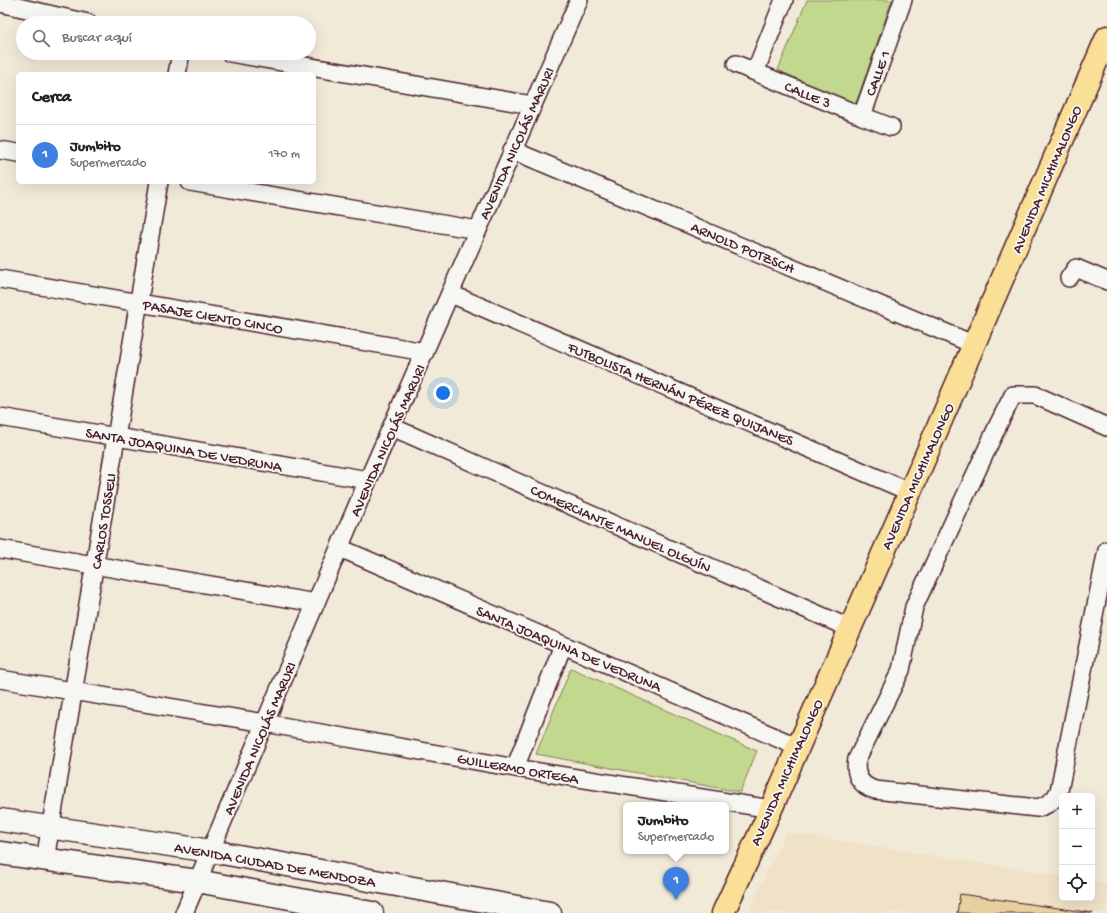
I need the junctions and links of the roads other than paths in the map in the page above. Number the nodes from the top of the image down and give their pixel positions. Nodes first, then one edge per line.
1 (579, 0) edge
2 (784, 0) edge
3 (904, 0) edge
4 (0, 3) edge
5 (57, 16) edge
6 (1107, 37) edge
7 (180, 60) edge
8 (271, 60) edge
9 (736, 64) dead end
10 (177, 72) edge
11 (755, 72) junction
12 (532, 105) junction
13 (862, 116) junction
14 (891, 127) dead end
15 (0, 150) edge
16 (512, 150) junction
17 (16, 153) edge
18 (160, 184) edge
19 (202, 184) edge
20 (478, 230) junction
21 (1069, 278) dead end
22 (0, 280) edge
23 (1107, 281) edge
24 (451, 294) junction
25 (139, 303) junction
26 (974, 345) junction
27 (425, 352) junction
28 (0, 417) edge
29 (392, 427) junction
30 (1107, 427) edge
31 (117, 437) junction
32 (368, 480) junction
33 (910, 492) junction
34 (340, 548) junction
35 (0, 549) edge
36 (1107, 550) edge
37 (96, 565) junction
38 (316, 603) junction
39 (849, 628) junction
40 (563, 645) junction
41 (0, 679) edge
42 (75, 692) junction
43 (265, 723) junction
44 (798, 747) junction
45 (515, 768) junction
46 (771, 808) junction
47 (0, 820) edge
48 (51, 828) junction
49 (211, 851) junction
50 (0, 853) edge
51 (45, 860) junction
52 (197, 881) junction
53 (184, 913) edge
54 (372, 913) edge
55 (548, 913) edge
56 (723, 913) edge

1 - 12 street, AVENIDA NICOLÁS MARURI
2 - 11 street
3 - 13 street, CALLE 1
4 - 5 street
6 - 26 main road, AVENIDA MICHIMALONGO
7 - 10 street
8 - 12 street
9 - 11 street
11 - 13 street, CALLE 3
12 - 16 street, AVENIDA NICOLÁS MARURI
13 - 14 street, CALLE 1
15 - 17 street
16 - 20 street, AVENIDA NICOLÁS MARURI
16 - 26 street, ARNOLD POTZSCH
18 - 25 street, CARLOS TOSSELI
19 - 20 street
20 - 24 street, AVENIDA NICOLÁS MARURI
21 - 23 street
22 - 25 street, PASAJE CIENTO CINCO
24 - 27 street, AVENIDA NICOLÁS MARURI
24 - 33 street, FUTBOLISTA HERNÁN PÉREZ QUIJANES
25 - 27 street, PASAJE CIENTO CINCO
25 - 31 street, CARLOS TOSSELI
26 - 33 main road, AVENIDA MICHIMALONGO
27 - 29 street, AVENIDA NICOLÁS MARURI
28 - 31 street, SANTA JOAQUINA DE VEDRUNA
29 - 32 street, AVENIDA NICOLÁS MARURI
29 - 39 street, COMERCIANTE MANUEL OLGUÍN
30 - 36 street
31 - 32 street, SANTA JOAQUINA DE VEDRUNA
31 - 37 street, CARLOS TOSSELI
32 - 34 street, AVENIDA NICOLÁS MARURI
33 - 39 main road, AVENIDA MICHIMALONGO
34 - 38 street, AVENIDA NICOLÁS MARURI
34 - 40 street, SANTA JOAQUINA DE VEDRUNA
35 - 37 street
37 - 38 street
37 - 42 street, CARLOS TOSSELI
38 - 43 street, AVENIDA NICOLÁS MARURI
39 - 44 main road, AVENIDA MICHIMALONGO
40 - 44 street, SANTA JOAQUINA DE VEDRUNA
40 - 45 street
41 - 42 street, GUILLERMO ORTEGA
42 - 43 street, GUILLERMO ORTEGA
42 - 48 street, CARLOS TOSSELI
43 - 45 street, GUILLERMO ORTEGA
43 - 49 street, AVENIDA NICOLÁS MARURI
44 - 46 main road, AVENIDA MICHIMALONGO
45 - 46 street, GUILLERMO ORTEGA
46 - 56 main road, AVENIDA MICHIMALONGO
47 - 48 street, AVENIDA CIUDAD DE MENDOZA
48 - 49 street, AVENIDA CIUDAD DE MENDOZA
48 - 51 street, CARLOS TOSSELI
49 - 52 street, AVENIDA NICOLÁS MARURI
49 - 55 street, AVENIDA CIUDAD DE MENDOZA
50 - 51 street, AVENIDA CIUDAD DE MENDOZA
51 - 52 street, AVENIDA CIUDAD DE MENDOZA
52 - 53 street, AVENIDA NICOLÁS MARURI
52 - 54 street, AVENIDA CIUDAD DE MENDOZA

